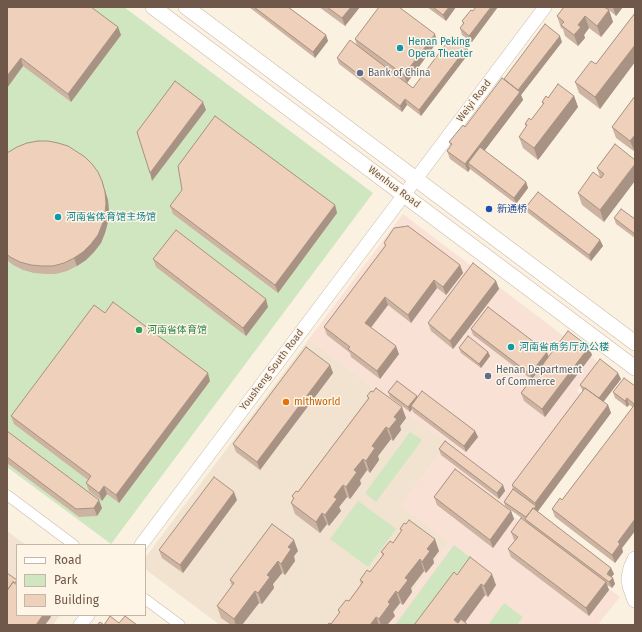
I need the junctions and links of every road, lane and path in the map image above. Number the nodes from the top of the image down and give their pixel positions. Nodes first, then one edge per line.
1 (152, 7) edge
2 (186, 7) edge
3 (545, 7) edge
4 (416, 179) junction
5 (404, 195) junction
6 (635, 342) edge
7 (635, 368) edge
8 (7, 495) edge
9 (73, 544) edge
10 (142, 544) edge
11 (635, 559) edge
12 (146, 600) edge
13 (635, 600) edge
14 (87, 616) edge
15 (80, 625) edge
16 (180, 625) edge

1 - 5 main road, Wenhua Road
2 - 4 main road, Wenhua Road
3 - 4 street, Weiyi Road
4 - 5 street, Weiyi Road
4 - 6 main road, Wenhua Road
5 - 7 main road, Wenhua Road
5 - 10 street, Yousheng South Road
8 - 9 street
11 - 13 main road
12 - 16 street
14 - 15 street

